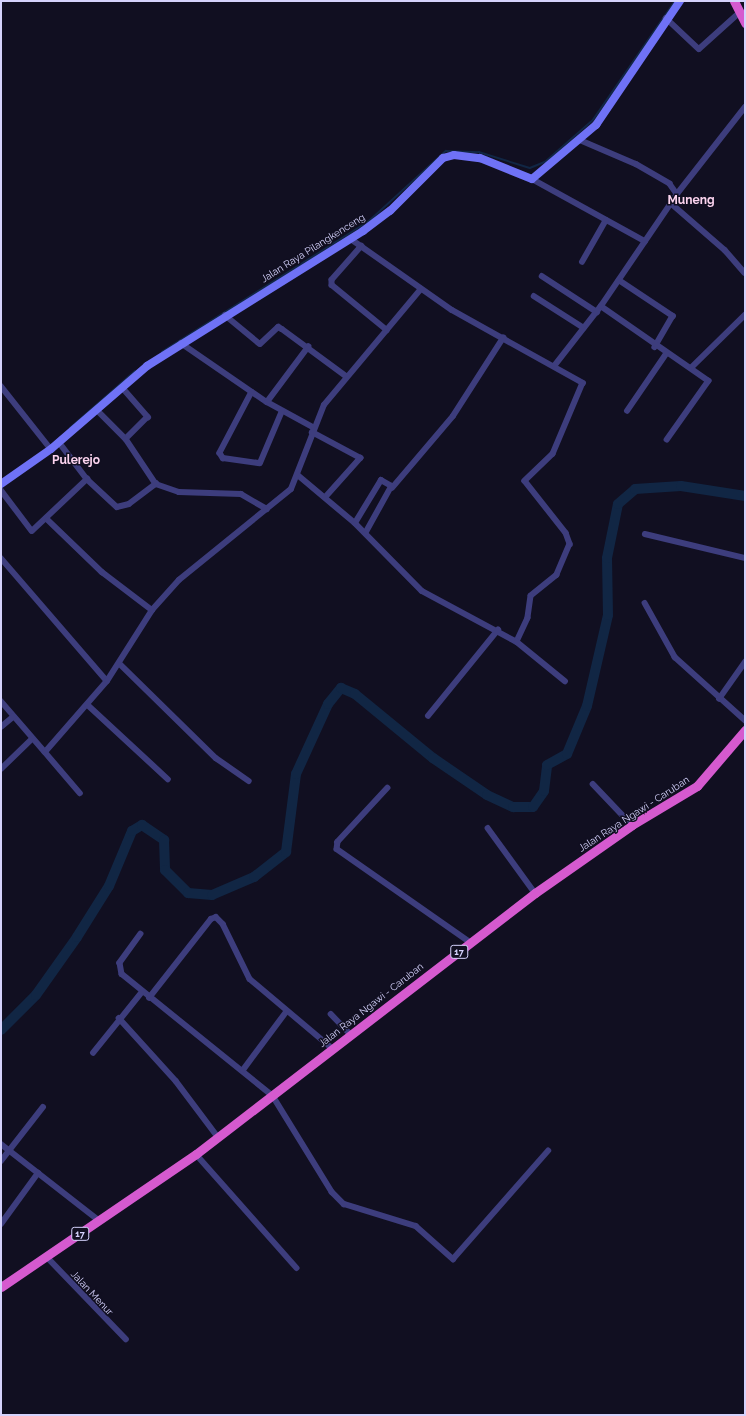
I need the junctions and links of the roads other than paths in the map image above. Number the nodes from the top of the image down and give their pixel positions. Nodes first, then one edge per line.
1 (680, 1) edge
2 (734, 1) edge
3 (740, 13) junction
4 (666, 18) junction
5 (745, 23) edge
6 (745, 107) edge
7 (580, 140) junction
8 (532, 179) junction
9 (677, 194) junction
10 (672, 204) junction
11 (606, 220) junction
12 (351, 239) junction
13 (645, 241) junction
14 (362, 246) junction
15 (582, 262) dead end
16 (745, 274) edge
17 (542, 276) dead end
18 (619, 280) junction
19 (421, 289) junction
20 (534, 296) dead end
21 (601, 306) junction
22 (596, 312) junction
23 (745, 315) edge
24 (224, 316) junction
25 (584, 328) junction
26 (388, 330) junction
27 (503, 338) junction
28 (181, 343) junction
29 (308, 347) junction
30 (656, 347) junction
31 (666, 354) junction
32 (555, 366) junction
33 (692, 367) junction
34 (346, 376) junction
35 (1, 386) edge
36 (122, 387) junction
37 (252, 392) junction
38 (267, 402) junction
39 (97, 410) junction
40 (282, 411) junction
41 (627, 411) dead end
42 (313, 429) junction
43 (126, 439) junction
44 (667, 440) dead end
45 (58, 442) junction
46 (51, 449) junction
47 (298, 475) junction
48 (87, 479) junction
49 (1, 484) edge
50 (156, 484) junction
51 (392, 488) junction
52 (1, 490) edge
53 (326, 497) junction
54 (267, 509) junction
55 (48, 520) junction
56 (355, 523) junction
57 (366, 533) junction
58 (645, 534) dead end
59 (1, 558) edge
60 (745, 558) edge
61 (644, 603) dead end
62 (152, 610) junction
63 (498, 630) junction
64 (516, 642) junction
65 (745, 662) edge
66 (120, 664) junction
67 (107, 681) junction
68 (564, 681) dead end
69 (719, 699) junction
70 (1, 701) edge
71 (88, 705) junction
72 (428, 716) dead end
73 (13, 717) junction
74 (745, 720) edge
75 (1, 727) edge
76 (744, 733) edge
77 (32, 739) junction
78 (45, 752) junction
79 (1, 769) edge
80 (168, 779) dead end
81 (248, 781) dead end
82 (593, 784) dead end
83 (388, 788) dead end
84 (80, 793) dead end
85 (632, 825) junction
86 (488, 828) dead end
87 (535, 893) junction
88 (141, 934) dead end
89 (471, 943) junction
90 (142, 992) junction
91 (149, 998) junction
92 (286, 1012) junction
93 (331, 1014) dead end
94 (118, 1018) junction
95 (350, 1034) junction
96 (333, 1048) junction
97 (93, 1053) dead end
98 (242, 1070) junction
99 (273, 1096) junction
100 (43, 1107) dead end
101 (218, 1138) junction
102 (1, 1144) edge
103 (9, 1150) junction
104 (548, 1150) dead end
105 (196, 1154) junction
106 (1, 1161) edge
107 (38, 1173) junction
108 (100, 1222) junction
109 (1, 1224) edge
110 (47, 1257) junction
111 (297, 1268) dead end
112 (1, 1287) edge
113 (126, 1339) dead end

1 - 4 main road
2 - 3 highway
3 - 4 street
3 - 5 highway
4 - 7 main road
6 - 9 street
7 - 8 main road
7 - 9 street
8 - 11 street
8 - 12 main road, Jalan Raya Pilangkenceng
9 - 10 street
10 - 13 street
10 - 16 street
11 - 13 street
11 - 15 street
12 - 14 street
12 - 24 main road, Jalan Raya Pilangkenceng
13 - 18 street
14 - 19 street
14 - 26 street
17 - 22 street
18 - 21 street
18 - 30 street
19 - 26 street
19 - 27 street
20 - 25 street
21 - 22 street
21 - 30 street
22 - 25 street
23 - 33 street
24 - 28 main road, Jalan Raya Pilangkenceng
24 - 29 street
25 - 32 street
26 - 34 street
27 - 32 street
27 - 51 street
28 - 36 main road, Jalan Raya Pilangkenceng
28 - 37 street
29 - 34 street
29 - 38 street
30 - 31 street
31 - 33 street
31 - 41 street
32 - 64 street
33 - 44 street
34 - 42 street
35 - 46 street
36 - 39 main road, Jalan Raya Pilangkenceng
36 - 43 street
37 - 38 street
37 - 40 street
38 - 40 street
39 - 43 street
39 - 45 main road, Jalan Raya Pilangkenceng
40 - 42 street
42 - 47 street
42 - 53 street
43 - 50 street
45 - 46 main road, Jalan Raya Pilangkenceng
45 - 48 street
46 - 49 main road, Jalan Raya Pilangkenceng
47 - 53 street
47 - 54 street
48 - 50 street
48 - 55 street
50 - 54 street
51 - 56 street
51 - 57 street
52 - 55 street
53 - 56 street
54 - 62 street
55 - 62 street
56 - 57 street
57 - 63 street
58 - 60 street
59 - 67 street
61 - 69 street
62 - 66 street
63 - 64 street
63 - 72 street
64 - 68 street
65 - 69 street
66 - 67 street
66 - 81 street
67 - 71 street
69 - 74 street
70 - 73 street
71 - 78 street
71 - 80 street
73 - 75 street
73 - 77 street
76 - 85 highway, Jalan Raya Ngawi - Caruban / 17
77 - 78 street
77 - 79 street
78 - 84 street
82 - 85 street
83 - 89 street
85 - 87 highway, Jalan Raya Ngawi - Caruban / 17
86 - 87 street
87 - 89 highway, Jalan Raya Ngawi - Caruban / 17
88 - 90 street
89 - 95 highway, Jalan Raya Ngawi - Caruban / 17
90 - 91 street
90 - 94 street
91 - 92 street
91 - 98 street
92 - 96 street
92 - 98 street
93 - 95 street
94 - 97 street
94 - 101 street
95 - 96 highway, Jalan Raya Ngawi - Caruban / 17
96 - 99 highway, Jalan Raya Ngawi - Caruban / 17
98 - 99 street
99 - 101 highway, Jalan Raya Ngawi - Caruban / 17
99 - 104 street
100 - 103 street
101 - 105 highway, Jalan Raya Ngawi - Caruban / 17
102 - 103 street
103 - 106 street
103 - 107 street
105 - 108 highway, Jalan Raya Ngawi - Caruban / 17
105 - 111 street
107 - 108 street
107 - 109 street
108 - 110 highway, Jalan Raya Ngawi - Caruban / 17
110 - 112 highway, Jalan Raya Ngawi - Caruban / 17
110 - 113 street, Jalan Menur

